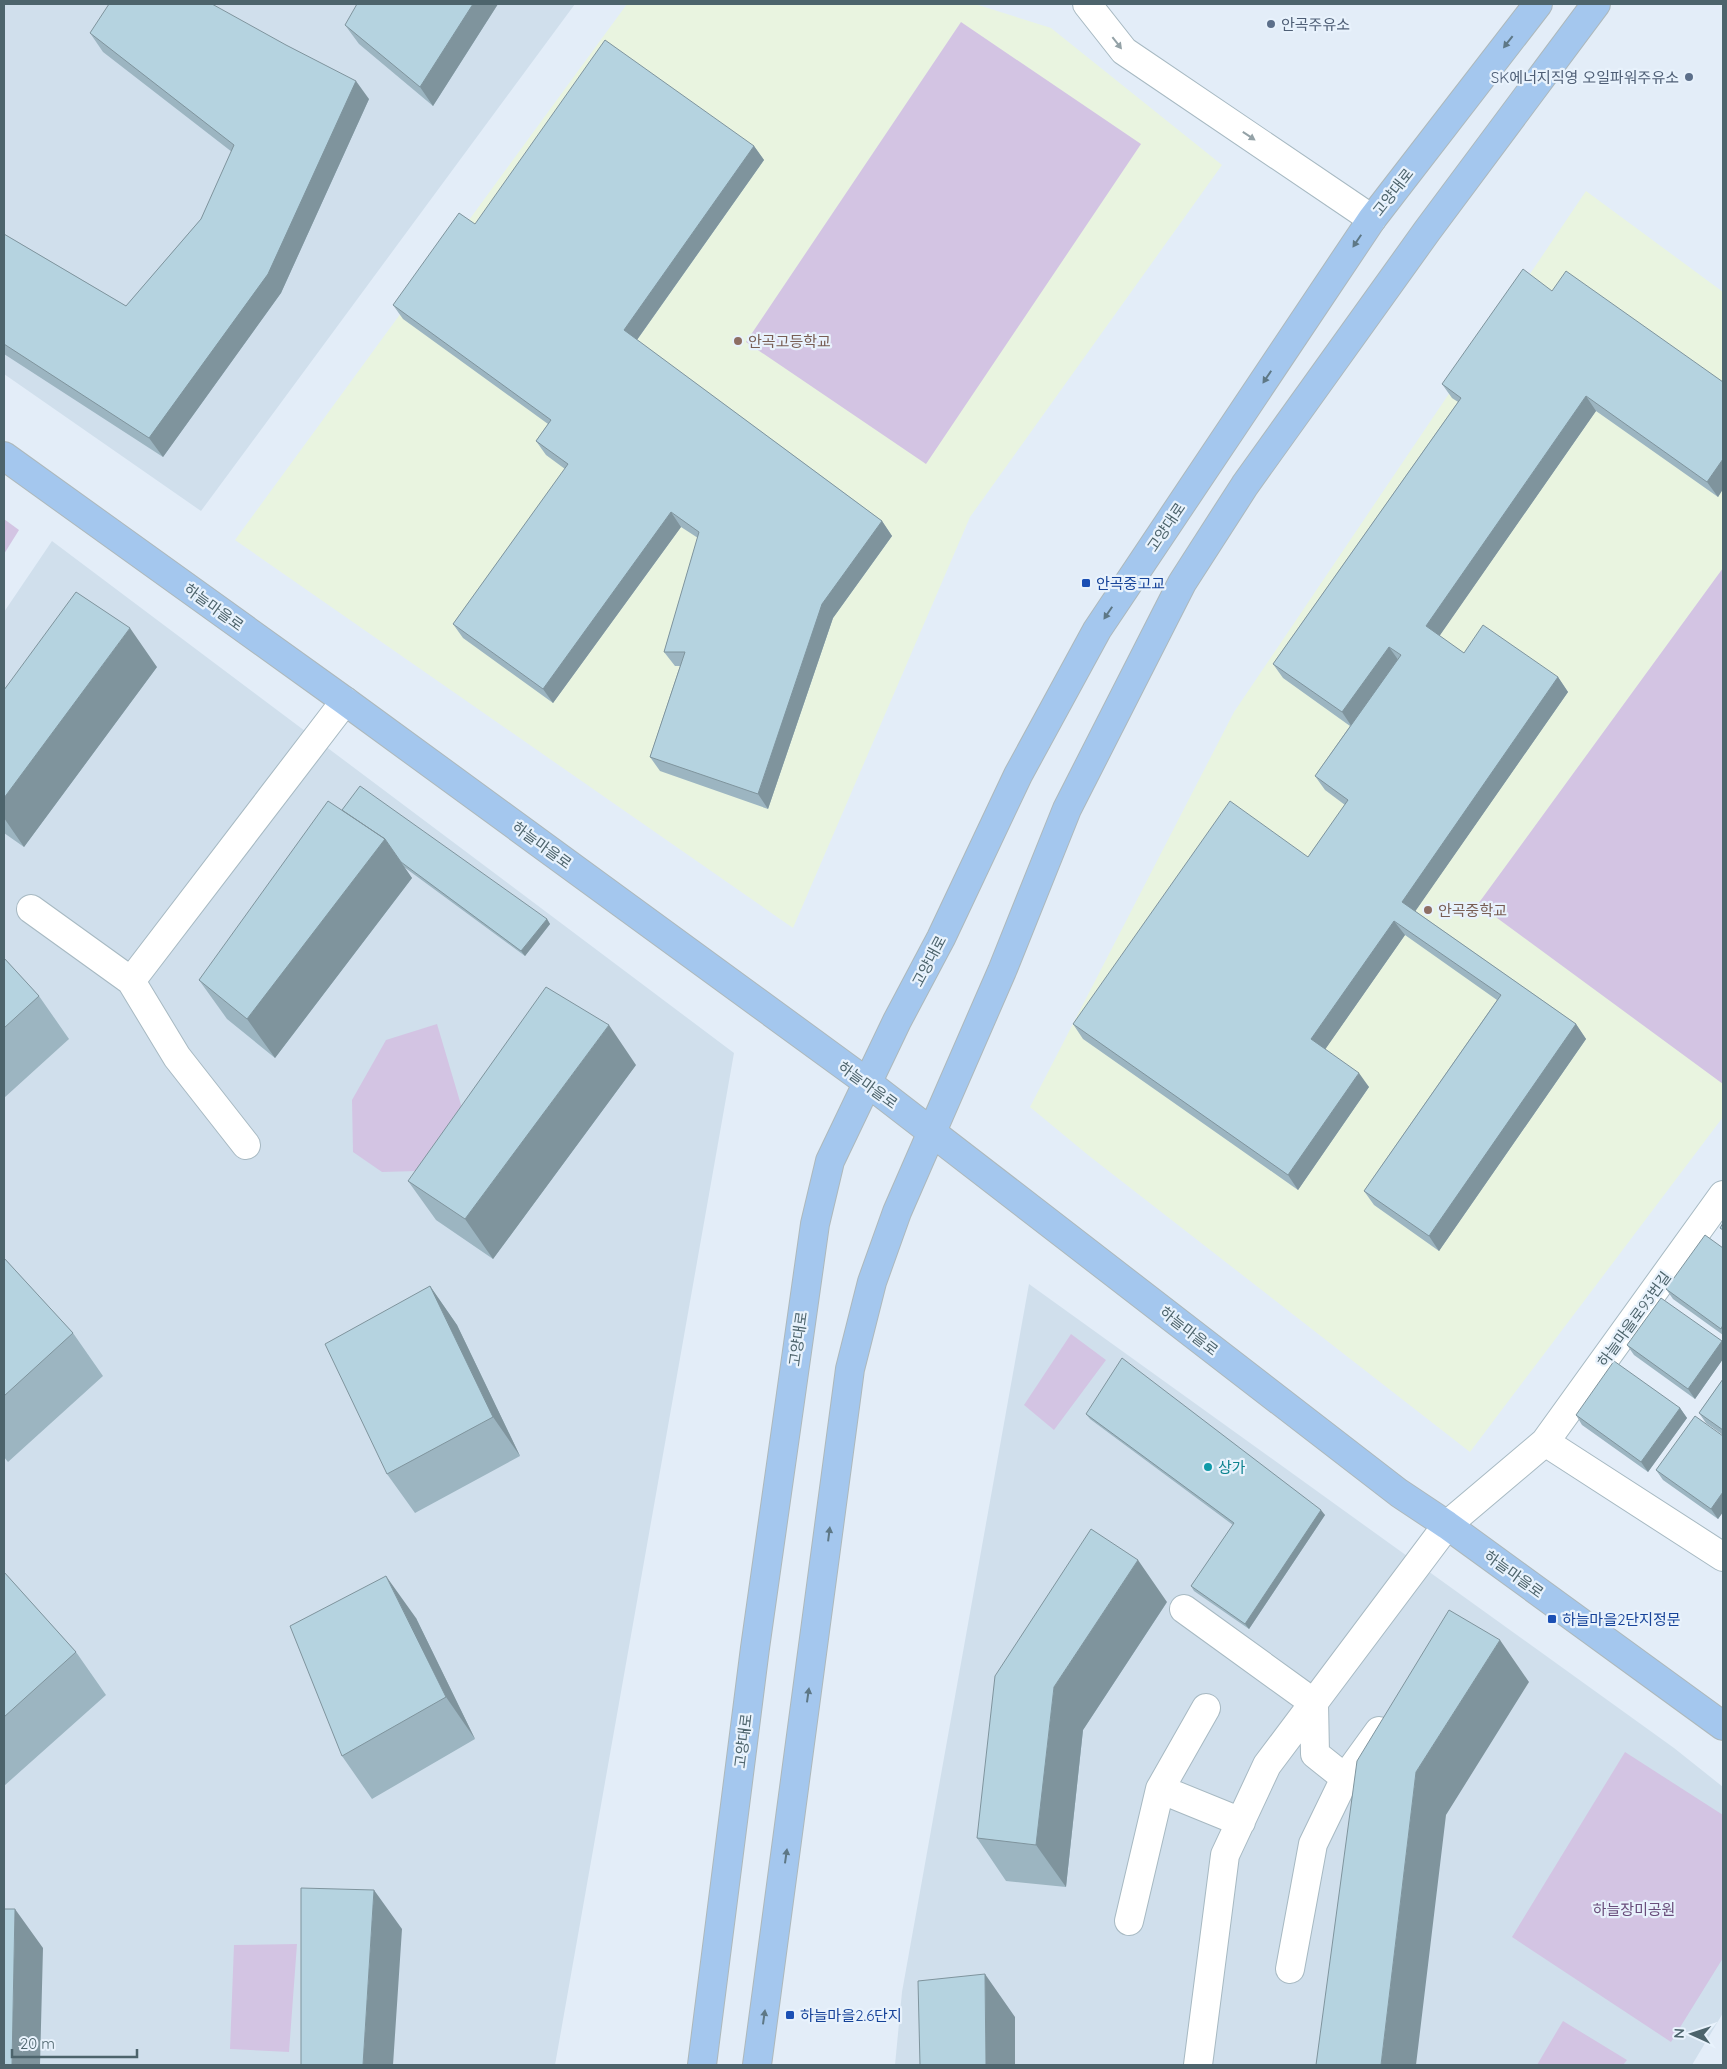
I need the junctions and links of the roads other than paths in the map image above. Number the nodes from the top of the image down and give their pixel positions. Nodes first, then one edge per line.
1 (1087, 4) edge
2 (1538, 4) edge
3 (1596, 4) edge
4 (1372, 219) junction
5 (4, 456) edge
6 (345, 701) junction
7 (31, 909) dead end
8 (131, 981) junction
9 (868, 1083) junction
10 (932, 1133) junction
11 (246, 1145) dead end
12 (1723, 1195) edge
13 (1545, 1442) junction
14 (1447, 1525) junction
15 (1723, 1557) edge
16 (1184, 1609) dead end
17 (1314, 1703) junction
18 (1206, 1708) dead end
19 (1387, 1720) edge
20 (1723, 1726) edge
21 (1345, 1778) junction
22 (1160, 1789) junction
23 (1241, 1822) junction
24 (1129, 1921) dead end
25 (1290, 1969) dead end
26 (702, 2065) edge
27 (757, 2065) edge
28 (1198, 2065) edge

1 -> 4 street
2 -> 4 main road, 고양대로
3 - 10 main road
4 -> 9 main road, 고양대로
5 - 6 main road, 하늘마을로
6 - 8 street
6 - 9 main road, 하늘마을로
7 - 8 street
8 - 11 street
9 - 10 main road, 하늘마을로
9 - 26 main road, 고양대로
10 - 14 main road, 하늘마을로
27 -> 10 main road
12 - 13 street, 하늘마을로93번길
13 - 14 street, 하늘마을로93번길
13 - 15 street
14 - 17 street, 하늘마을로93번길
14 - 20 main road, 하늘마을로
16 - 17 street
17 - 21 street
17 - 23 street, 하늘마을로93번길
18 - 22 street
19 - 21 street
21 - 25 street
22 - 23 street
22 - 24 street
23 - 28 street, 하늘마을로93번길

